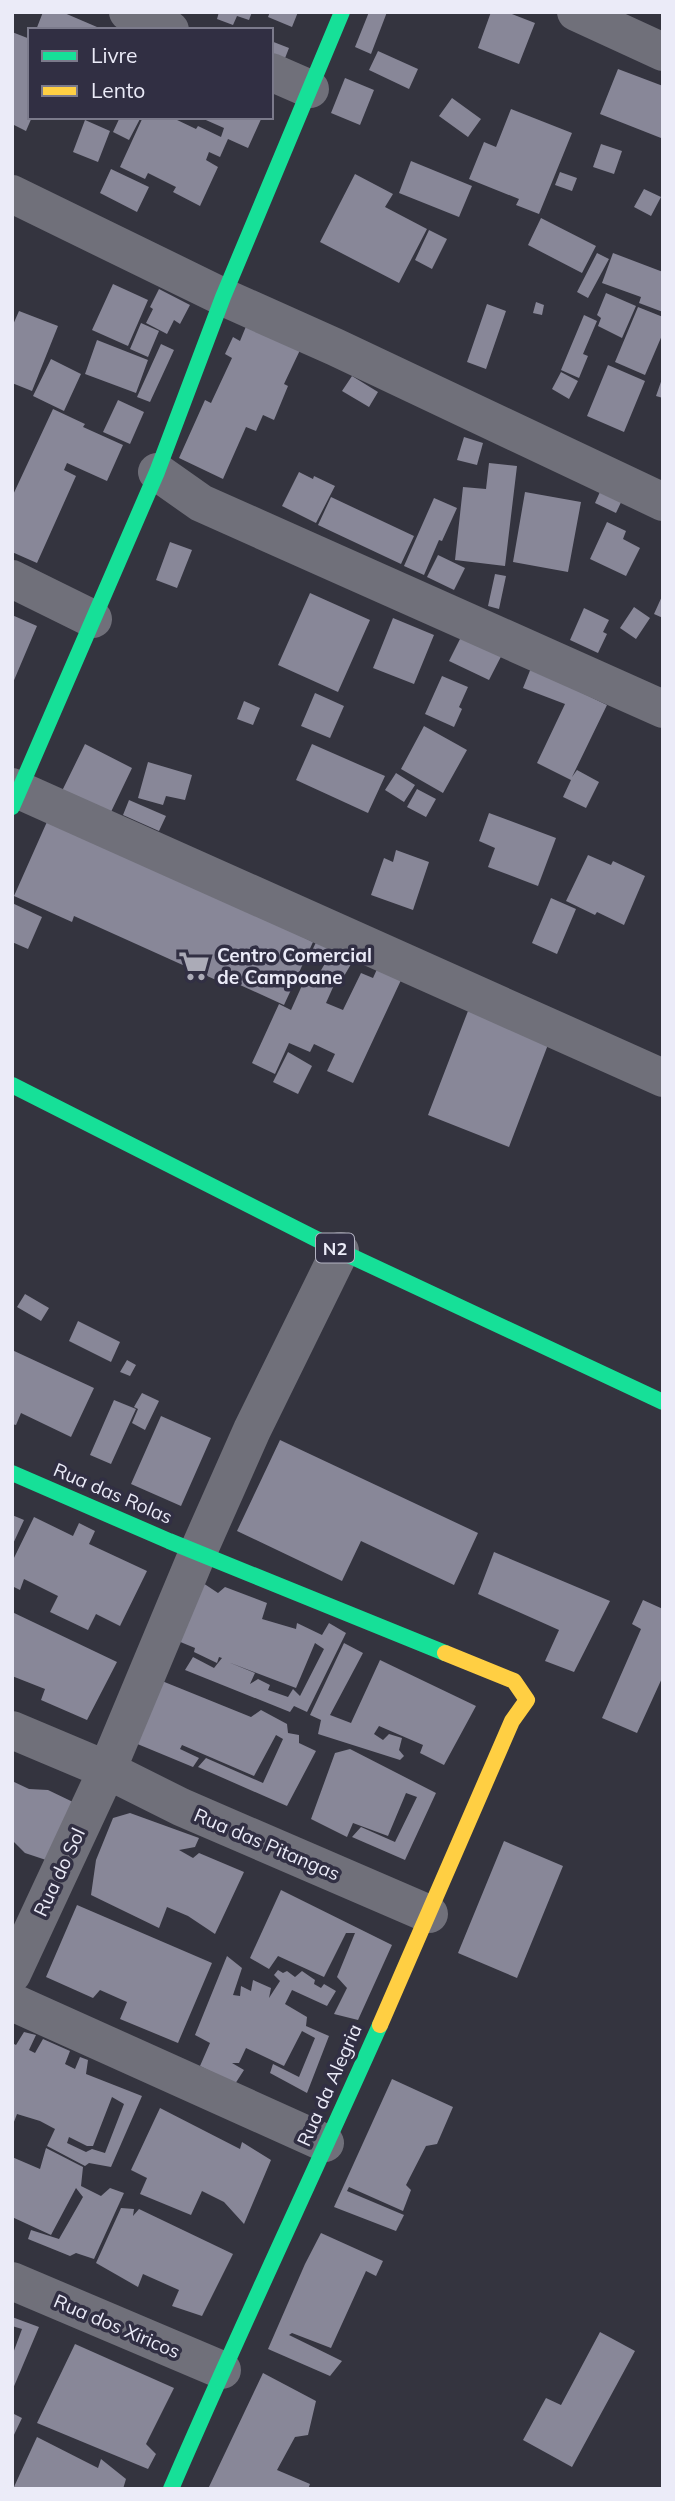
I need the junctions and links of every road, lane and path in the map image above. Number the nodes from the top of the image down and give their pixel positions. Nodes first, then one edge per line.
1 (128, 12) edge
2 (342, 12) edge
3 (576, 12) edge
4 (165, 28) edge
5 (663, 52) edge
6 (273, 73) edge
7 (310, 89) junction
8 (12, 194) edge
9 (223, 297) junction
10 (157, 472) junction
11 (663, 502) edge
12 (12, 579) edge
13 (93, 619) junction
14 (663, 709) edge
15 (15, 795) edge
16 (663, 1078) edge
17 (12, 1085) edge
18 (340, 1251) junction
19 (663, 1402) edge
20 (12, 1473) edge
21 (198, 1552) junction
22 (527, 1700) joint
23 (12, 1730) edge
24 (107, 1770) junction
25 (429, 1914) junction
26 (12, 1974) edge
27 (12, 2002) edge
28 (326, 2143) junction
29 (12, 2281) edge
30 (222, 2370) junction
31 (171, 2489) edge

1 - 4 street
2 - 7 street
3 - 5 street
6 - 7 street
7 - 9 street
8 - 9 street
9 - 10 street
9 - 11 street
10 - 13 street
10 - 14 street
12 - 13 street
13 - 15 street
15 - 16 street
17 - 18 street, N2
18 - 19 street, N2
18 - 21 street, Rua do Sol
20 - 21 street, Rua das Rolas
21 - 22 street, Rua das Rolas
21 - 24 street, Rua do Sol
22 - 25 street, Rua da Alegria
23 - 24 street, Rua das Pitangas
24 - 25 street, Rua das Pitangas
24 - 26 street, Rua do Sol
25 - 28 street, Rua da Alegria
27 - 28 street
28 - 30 street, Rua da Alegria
29 - 30 street, Rua dos Xiricos
30 - 31 street, Rua da Alegria

